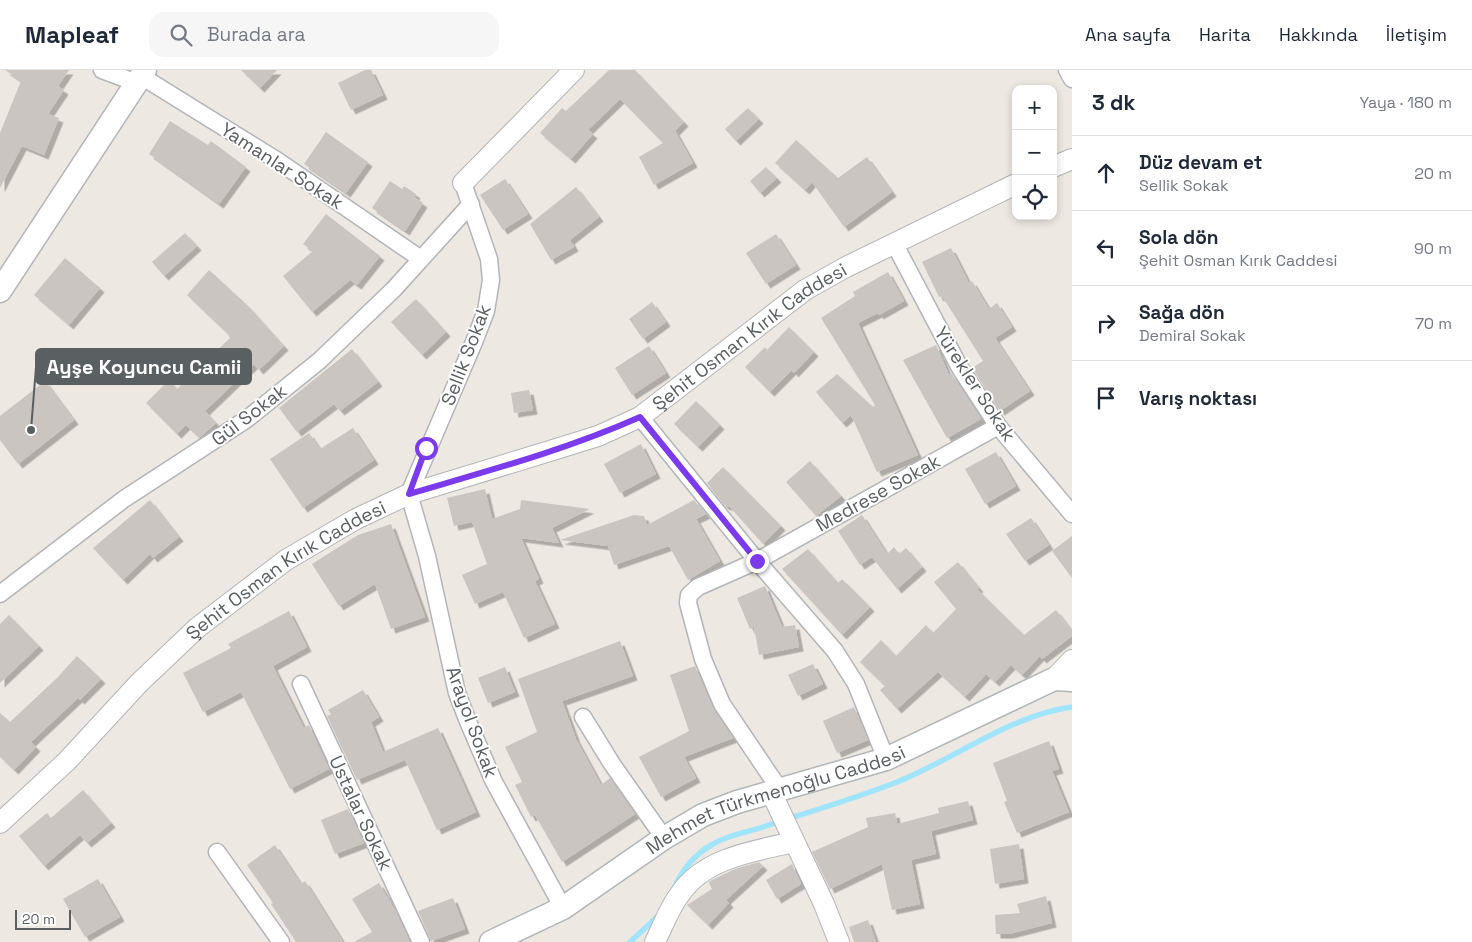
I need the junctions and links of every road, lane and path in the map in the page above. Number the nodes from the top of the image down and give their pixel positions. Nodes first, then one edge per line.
1 (102, 70) edge
2 (574, 70) edge
3 (1067, 70) edge
4 (141, 76) edge
5 (1072, 79) edge
6 (1072, 159) edge
7 (1057, 165) edge
8 (463, 183) joint
9 (1012, 186) edge
10 (471, 204) junction
11 (894, 243) junction
12 (421, 259) junction
13 (0, 291) edge
14 (640, 417) junction
15 (998, 426) junction
16 (409, 494) junction
17 (1072, 514) edge
18 (757, 561) junction
19 (0, 594) edge
20 (1072, 660) edge
21 (1063, 680) edge
22 (301, 684) dead end
23 (583, 717) dead end
24 (886, 758) junction
25 (776, 797) junction
26 (0, 823) edge
27 (791, 837) junction
28 (664, 838) junction
29 (217, 852) dead end
30 (563, 908) junction
31 (281, 942) edge
32 (421, 942) edge
33 (491, 942) edge
34 (655, 942) edge
35 (839, 942) edge

1 - 4 street, Yamanlar Sokak
2 - 8 street
3 - 5 street
4 - 12 street, Yamanlar Sokak
4 - 13 main road
6 - 7 street
8 - 10 street, Sellik Sokak
9 - 11 street, Şehit Osman Kırık Caddesi
10 - 12 street, Gül Sokak
10 - 16 street, Sellik Sokak
11 - 14 street, Şehit Osman Kırık Caddesi
11 - 15 street, Yürekler Sokak
12 - 19 street, Gül Sokak
14 - 16 street, Şehit Osman Kırık Caddesi
14 - 18 street
15 - 17 street, Yürekler Sokak
15 - 18 street, Medrese Sokak
16 - 26 street, Şehit Osman Kırık Caddesi
16 - 30 street, Arayol Sokak
18 - 24 street
18 - 25 street, Medrese Sokak
20 - 21 street
21 - 24 main road, Mehmet Türkmenoğlu Caddesi
22 - 32 street, Ustalar Sokak
23 - 28 street
24 - 25 main road, Mehmet Türkmenoğlu Caddesi
25 - 27 street
25 - 28 main road, Mehmet Türkmenoğlu Caddesi
27 - 34 street
27 - 35 street
28 - 30 main road, Mehmet Türkmenoğlu Caddesi
29 - 31 street
30 - 33 main road, Mehmet Türkmenoğlu Caddesi

